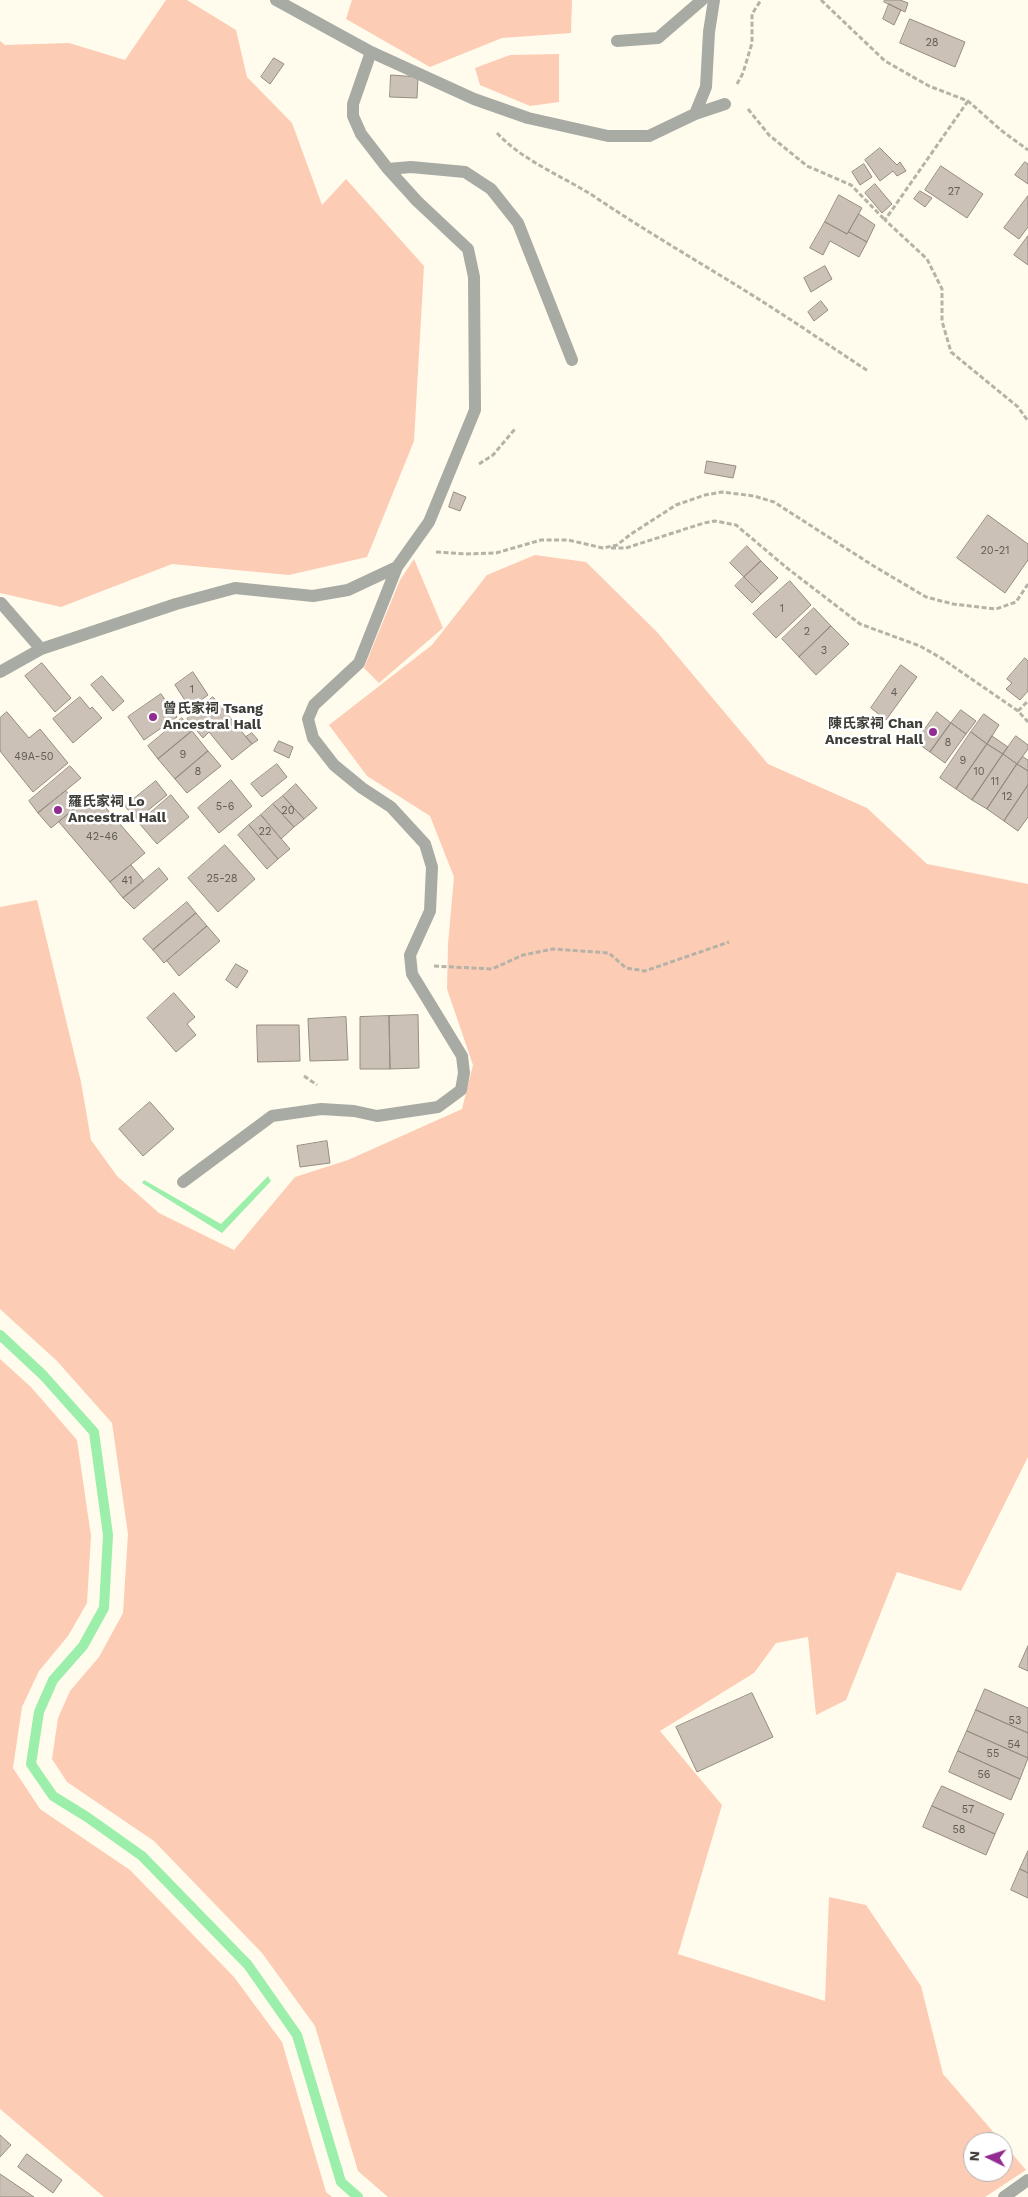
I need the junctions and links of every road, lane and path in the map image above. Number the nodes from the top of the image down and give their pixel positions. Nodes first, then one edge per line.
1 (276, 0) edge
2 (702, 0) edge
3 (714, 0) edge
4 (761, 0) edge
5 (821, 0) edge
6 (617, 41) dead end
7 (371, 52) junction
8 (474, 99) junction
9 (968, 101) junction
10 (726, 103) junction
11 (695, 114) junction
12 (1028, 150) edge
13 (388, 169) junction
14 (885, 220) junction
15 (572, 360) dead end
16 (868, 371) dead end
17 (1028, 421) edge
18 (516, 430) dead end
19 (453, 464) junction
20 (603, 548) junction
21 (410, 551) junction
22 (397, 567) junction
23 (1028, 584) edge
24 (1, 602) edge
25 (41, 649) junction
26 (0, 672) edge
27 (1028, 700) edge
28 (1018, 711) junction
29 (1028, 722) edge
30 (729, 942) dead end
31 (411, 965) junction
32 (183, 1182) dead end
33 (1028, 2180) edge
34 (1004, 2197) edge

1 - 7 street
2 - 6 street
3 - 11 street
4 - 10 path
5 - 9 path
7 - 8 street
7 - 13 street
8 - 11 street
8 - 16 path
9 - 12 path
9 - 14 path
10 - 11 street
10 - 14 path
13 - 15 street
13 - 19 street
14 - 17 path
18 - 19 path
19 - 21 street
20 - 21 path
20 - 23 path
20 - 28 path
21 - 22 street
22 - 25 street
22 - 31 street
24 - 25 street
25 - 26 street
27 - 28 path
28 - 29 path
30 - 31 path
31 - 32 street
33 - 34 street

